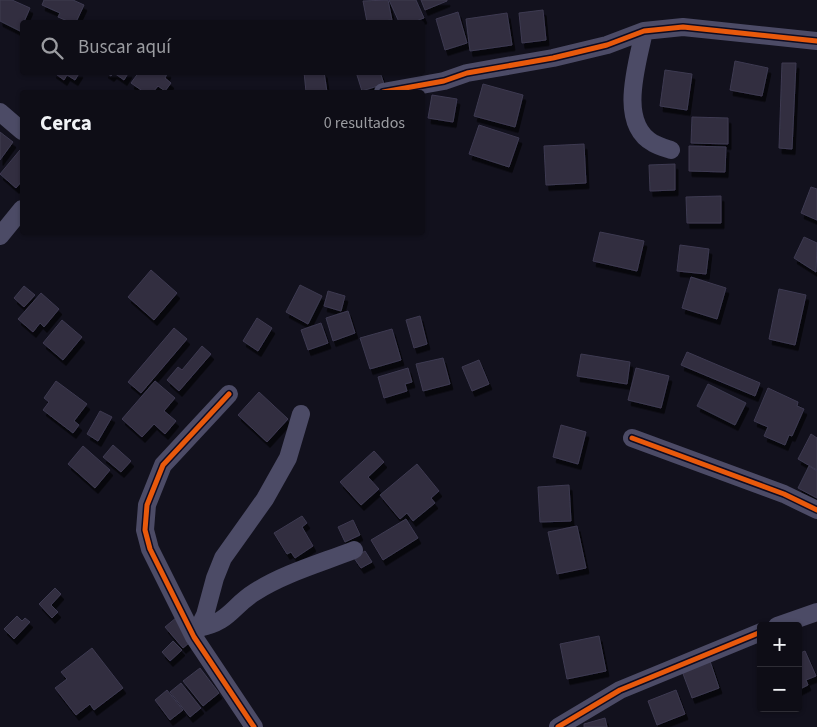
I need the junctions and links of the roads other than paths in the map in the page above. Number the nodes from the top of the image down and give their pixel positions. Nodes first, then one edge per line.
1 (644, 31) junction
2 (817, 41) edge
3 (394, 90) edge
4 (0, 112) edge
5 (20, 129) edge
6 (671, 150) dead end
7 (20, 211) edge
8 (0, 236) edge
9 (229, 394) dead end
10 (301, 414) dead end
11 (632, 438) dead end
12 (817, 510) edge
13 (354, 550) dead end
14 (817, 612) edge
15 (788, 622) edge
16 (196, 632) junction
17 (757, 634) edge
18 (254, 727) edge
19 (558, 727) edge

1 - 2 street
1 - 3 street
1 - 6 street
4 - 5 street
7 - 8 street
9 - 16 street
10 - 16 street
11 - 12 street
13 - 16 street
14 - 15 street
16 - 18 street
17 - 19 street

